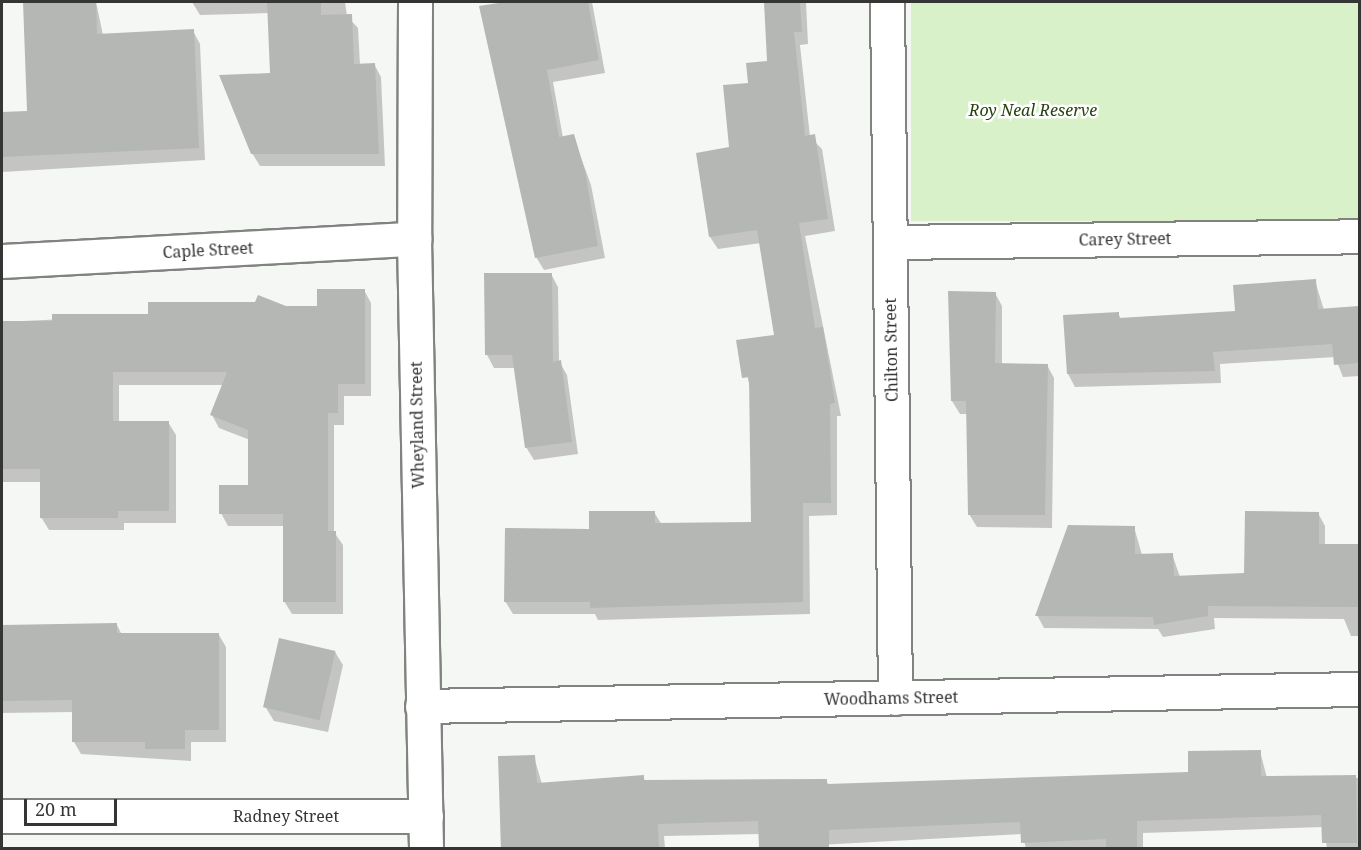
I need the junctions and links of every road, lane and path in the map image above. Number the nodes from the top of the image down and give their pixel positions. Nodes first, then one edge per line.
1 (415, 2) edge
2 (887, 2) edge
3 (1359, 236) edge
4 (414, 239) junction
5 (890, 242) junction
6 (2, 261) edge
7 (1359, 688) edge
8 (895, 698) junction
9 (422, 706) junction
10 (2, 816) edge
11 (426, 816) junction
12 (426, 849) edge

1 - 4 street, Wheyland Street
2 - 5 street, Chilton Street
3 - 5 street, Carey Street
4 - 6 street, Caple Street
4 - 9 street, Wheyland Street
5 - 8 street, Chilton Street
7 - 8 street, Woodhams Street
8 - 9 street, Woodhams Street
9 - 11 street, Wheyland Street
10 - 11 street, Radney Street
11 - 12 street, Wheyland Street

